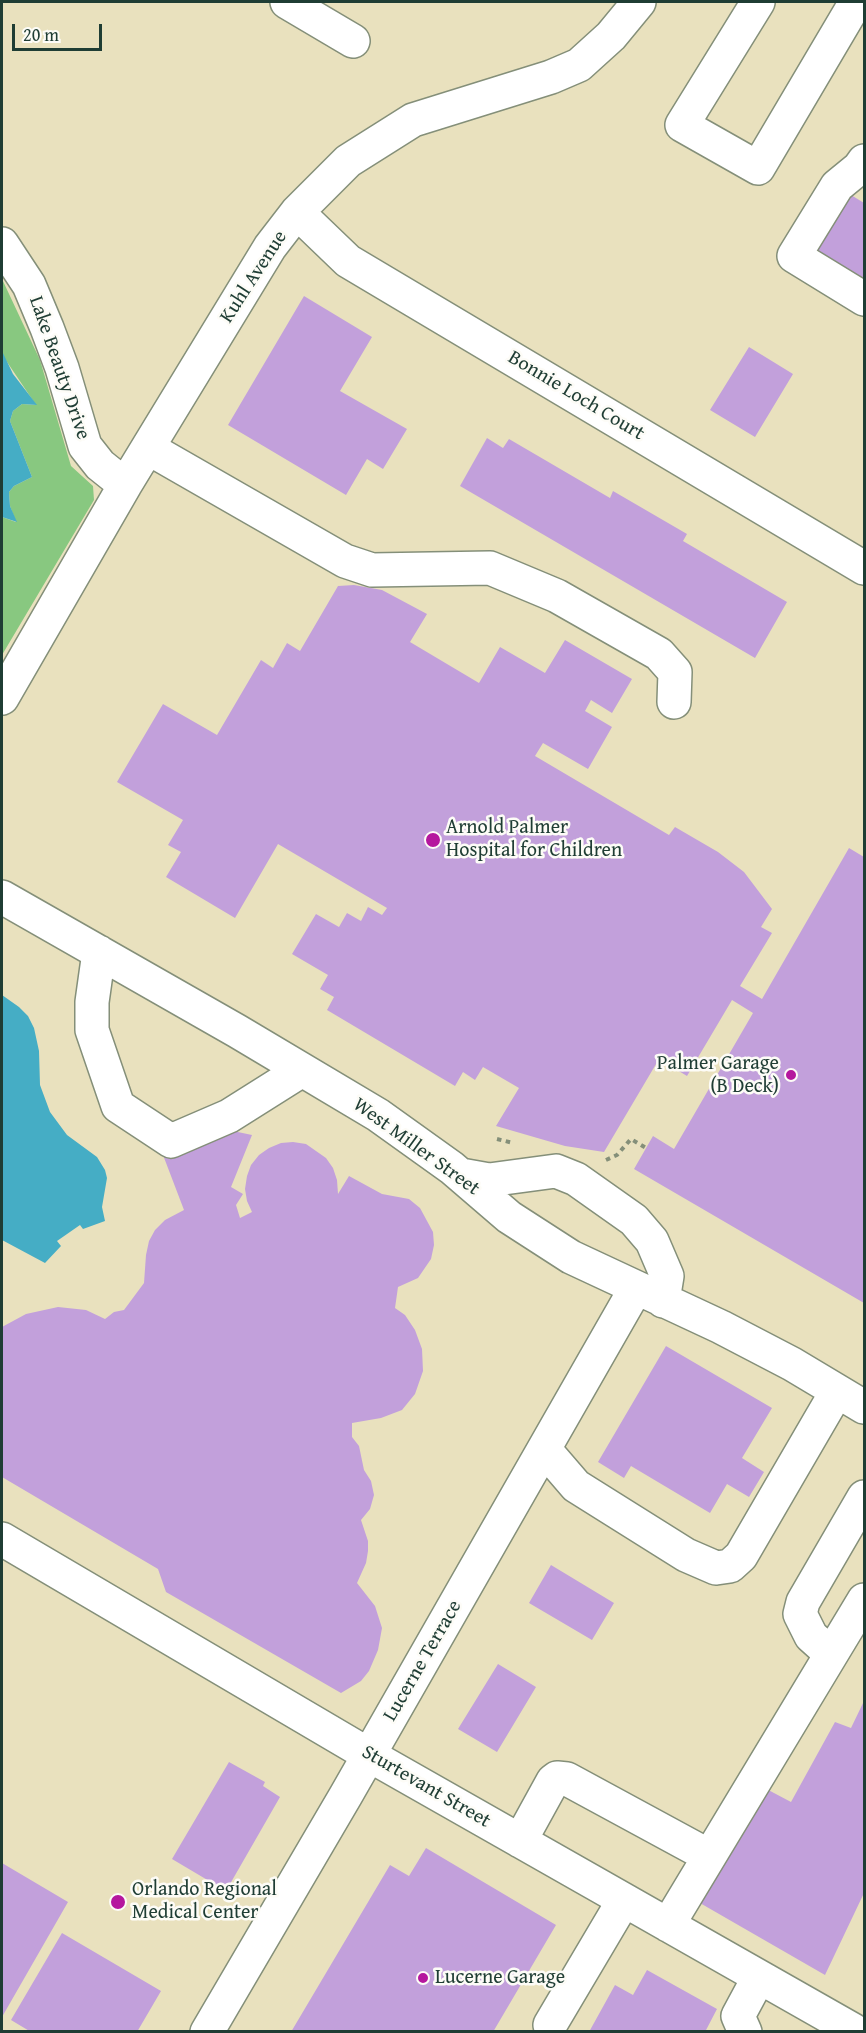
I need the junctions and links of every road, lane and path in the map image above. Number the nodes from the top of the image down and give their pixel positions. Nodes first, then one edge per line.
1 (287, 2) edge
2 (639, 2) edge
3 (856, 2) edge
4 (754, 3) edge
5 (353, 41) dead end
6 (864, 161) edge
7 (297, 212) junction
8 (2, 244) edge
9 (864, 299) edge
10 (148, 448) junction
11 (125, 485) junction
12 (860, 556) edge
13 (2, 698) edge
14 (674, 702) dead end
15 (2, 897) edge
16 (99, 952) junction
17 (302, 1070) junction
18 (646, 1148) dead end
19 (601, 1159) dead end
20 (461, 1175) junction
21 (650, 1294) junction
22 (837, 1390) junction
23 (864, 1407) edge
24 (545, 1450) junction
25 (864, 1497) edge
26 (2, 1539) edge
27 (864, 1600) edge
28 (831, 1654) junction
29 (369, 1755) junction
30 (520, 1841) junction
31 (709, 1856) junction
32 (624, 1900) junction
33 (668, 1925) junction
34 (759, 1977) junction
35 (856, 2022) edge
36 (550, 2025) dead end
37 (207, 2031) edge
38 (745, 2031) edge

1 - 5 street
2 - 7 street, Kuhl Avenue
3 - 4 street
6 - 9 street
7 - 10 street, Kuhl Avenue
7 - 12 street, Bonnie Loch Court
8 - 11 street, Lake Beauty Drive
10 - 11 street, Kuhl Avenue
10 - 14 street
11 - 13 street, Kuhl Avenue
15 - 16 street, West Miller Street
16 - 17 street, West Miller Street
16 - 17 street
17 - 20 street, West Miller Street
18 - 19 path
20 - 21 street, West Miller Street
20 - 21 street
21 - 22 street, West Miller Street
21 - 24 street, Lucerne Terrace
22 - 23 street, West Miller Street
22 - 24 street
24 - 29 street, Lucerne Terrace
25 - 28 street
26 - 29 street, Sturtevant Street
27 - 28 street
28 - 31 street
29 - 30 street, Sturtevant Street
29 - 37 street, Lucerne Terrace
30 - 31 street
30 - 32 street, Sturtevant Street
31 - 33 street
32 - 33 street, Sturtevant Street
32 - 36 street
33 - 34 street, Sturtevant Street
34 - 35 street, Sturtevant Street
34 - 38 street

